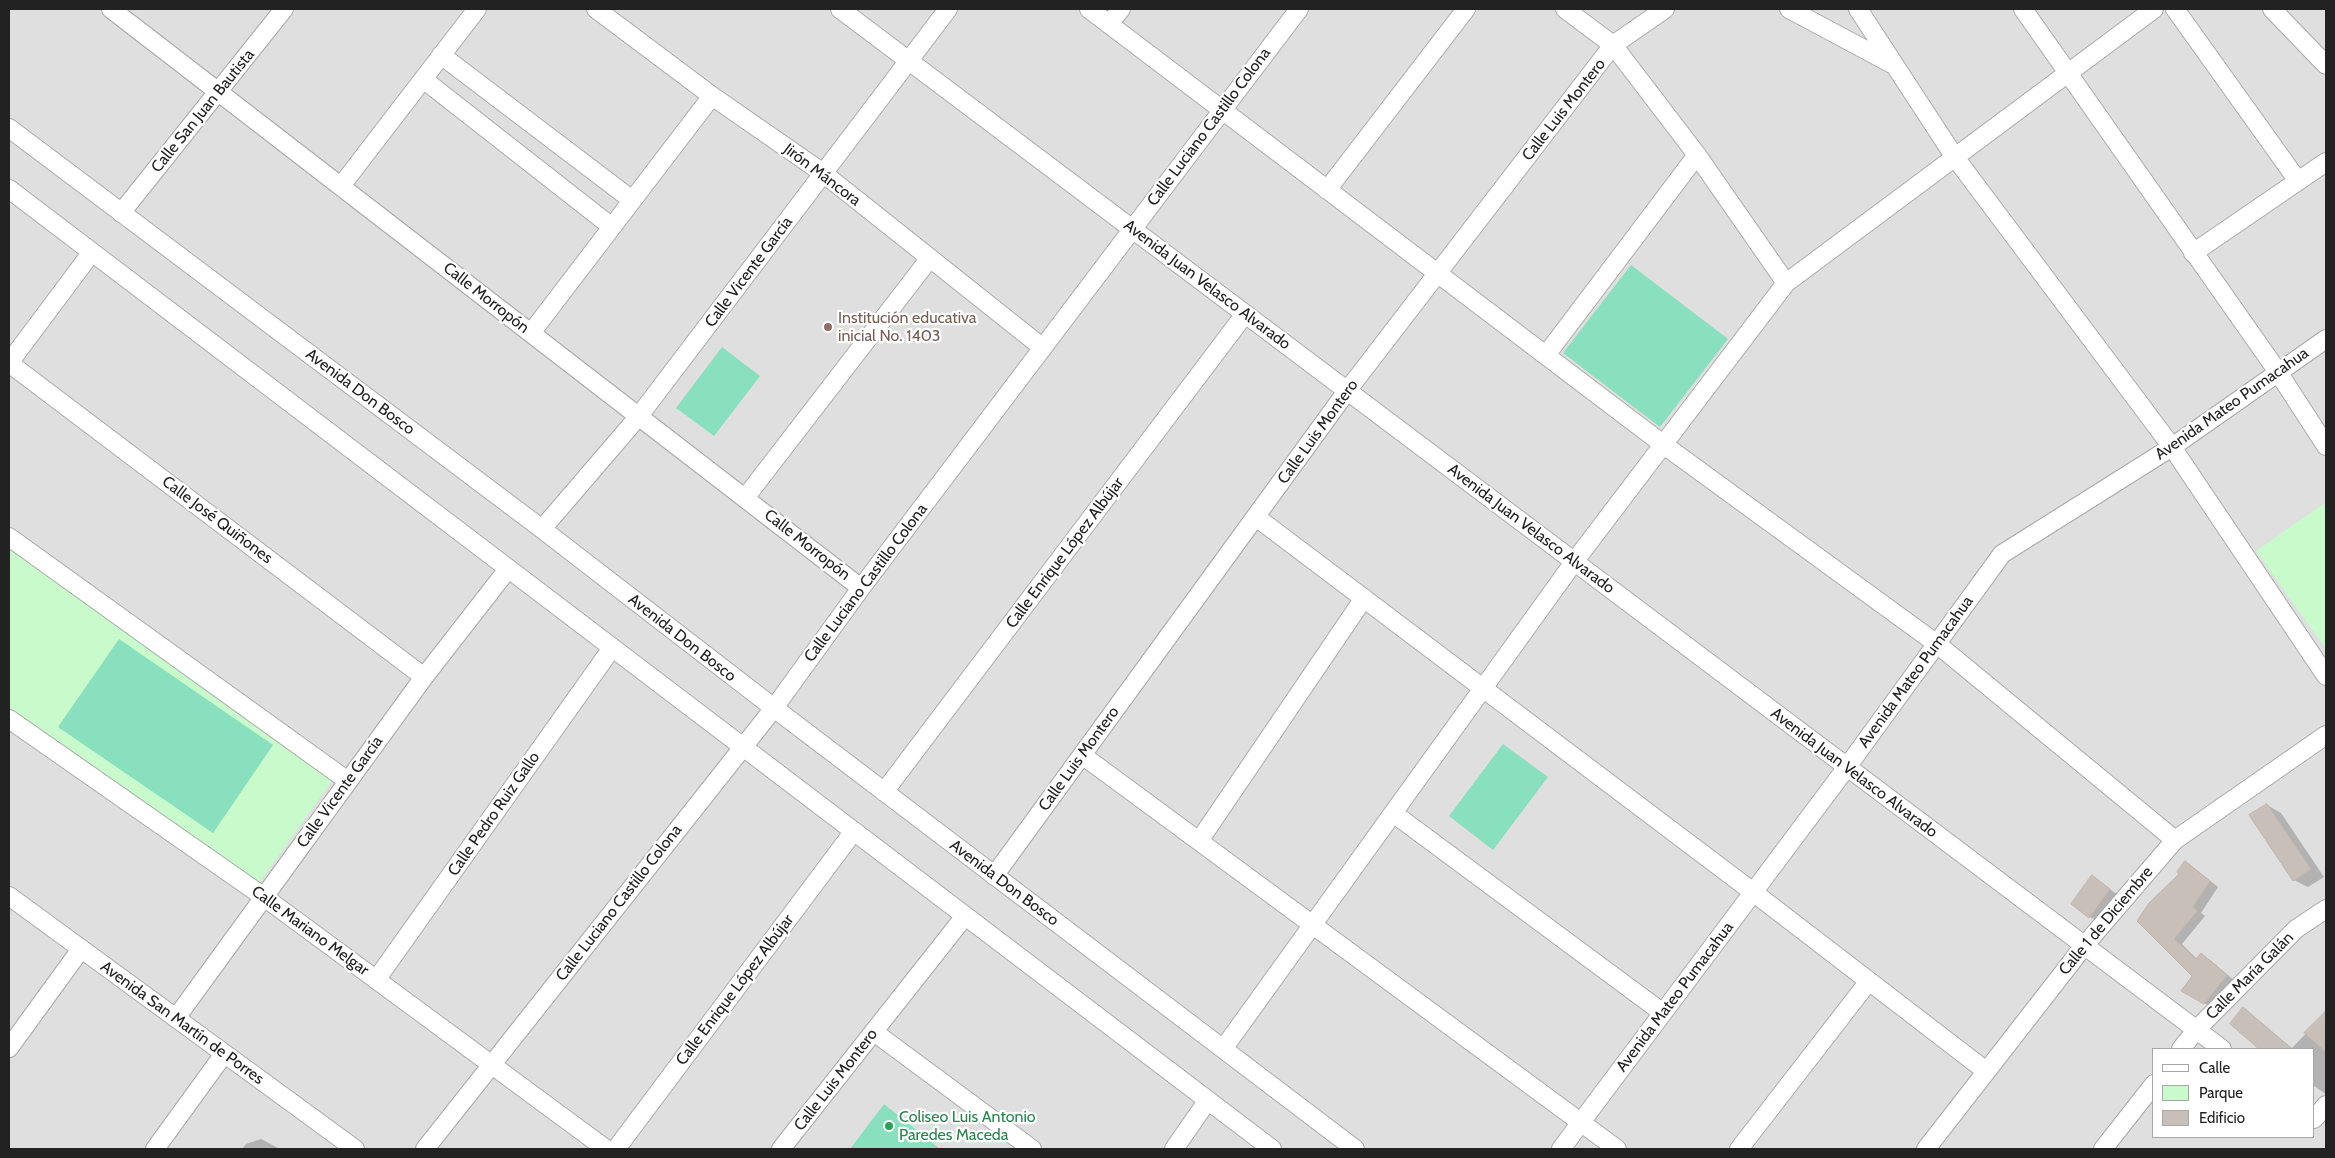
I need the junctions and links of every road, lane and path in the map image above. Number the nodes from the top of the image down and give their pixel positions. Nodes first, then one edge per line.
1 (111, 9) edge
2 (284, 9) edge
3 (477, 9) edge
4 (596, 9) edge
5 (840, 9) edge
6 (948, 9) edge
7 (1089, 9) edge
8 (1121, 9) edge
9 (1299, 9) edge
10 (1466, 9) edge
11 (1565, 9) edge
12 (1664, 9) edge
13 (1789, 9) edge
14 (1858, 9) edge
15 (2023, 9) edge
16 (2154, 9) edge
17 (2175, 9) edge
18 (2272, 9) edge
19 (1109, 24) junction
20 (1613, 45) junction
21 (441, 55) junction
22 (908, 60) junction
23 (2326, 65) edge
24 (1895, 66) junction
25 (2067, 72) junction
26 (423, 79) junction
27 (219, 92) junction
28 (712, 96) junction
29 (1222, 111) junction
30 (9, 128) edge
31 (1697, 155) junction
32 (1954, 156) junction
33 (2326, 162) edge
34 (823, 173) junction
35 (2298, 182) junction
36 (340, 186) junction
37 (9, 189) edge
38 (1328, 190) junction
39 (632, 200) junction
40 (121, 213) junction
41 (612, 227) junction
42 (1133, 230) junction
43 (92, 252) junction
44 (2193, 253) junction
45 (930, 258) junction
46 (1438, 274) junction
47 (1786, 283) junction
48 (1245, 314) junction
49 (531, 333) junction
50 (2326, 338) edge
51 (1043, 348) junction
52 (1546, 355) junction
53 (9, 363) edge
54 (2278, 372) junction
55 (1348, 391) junction
56 (639, 416) junction
57 (1664, 445) junction
58 (2326, 446) edge
59 (2172, 447) junction
60 (745, 498) junction
61 (1256, 517) junction
62 (542, 529) junction
63 (9, 537) edge
64 (1574, 562) junction
65 (508, 569) junction
66 (861, 588) junction
67 (1364, 598) junction
68 (1937, 644) junction
69 (612, 648) junction
70 (2326, 676) edge
71 (424, 677) junction
72 (1483, 688) junction
73 (774, 708) junction
74 (9, 719) edge
75 (2326, 735) edge
76 (742, 747) junction
77 (1082, 755) junction
78 (1847, 767) junction
79 (348, 781) junction
80 (884, 792) junction
81 (1393, 812) junction
82 (854, 831) junction
83 (2175, 840) junction
84 (1199, 841) junction
85 (994, 876) junction
86 (1753, 892) junction
87 (9, 896) edge
88 (264, 897) junction
89 (2326, 910) edge
90 (965, 916) junction
91 (1313, 924) junction
92 (2084, 946) junction
93 (81, 949) junction
94 (376, 980) junction
95 (1869, 981) junction
96 (1663, 1013) junction
97 (176, 1018) junction
98 (2196, 1030) junction
99 (874, 1032) junction
100 (9, 1048) edge
101 (2182, 1048) edge
102 (2221, 1048) edge
103 (1223, 1049) junction
104 (224, 1054) junction
105 (492, 1066) junction
106 (1986, 1071) junction
107 (2152, 1087) edge
108 (1208, 1100) junction
109 (2326, 1105) edge
110 (2315, 1118) edge
111 (2315, 1120) edge
112 (1581, 1122) junction
113 (2326, 1128) edge
114 (155, 1149) edge
115 (355, 1149) edge
116 (425, 1149) edge
117 (606, 1149) edge
118 (616, 1149) edge
119 (781, 1149) edge
120 (1032, 1149) edge
121 (1174, 1149) edge
122 (1272, 1149) edge
123 (1354, 1149) edge
124 (1561, 1149) edge
125 (1617, 1149) edge
126 (1739, 1149) edge
127 (1926, 1149) edge
128 (2103, 1149) edge

1 - 27 street, Calle Morropón
2 - 27 street, Calle San Juan Bautista
3 - 21 street
4 - 28 street, Jirón Máncora
5 - 22 street, Avenida Juan Velasco Alvarado
6 - 22 street, Calle Vicente García
7 - 19 street
8 - 19 street
9 - 29 street, Calle Luciano Castillo Colona
10 - 38 street
11 - 20 street
12 - 20 street, Calle Luis Montero
13 - 24 street
14 - 24 street
15 - 25 street
16 - 25 street
17 - 35 street
18 - 23 street
19 - 29 street
20 - 31 street
20 - 46 street, Calle Luis Montero
21 - 26 street
21 - 39 street
22 - 34 street, Calle Vicente García
22 - 42 street, Avenida Juan Velasco Alvarado
24 - 32 street
25 - 32 street
25 - 44 street
26 - 36 street
26 - 41 street
27 - 36 street, Calle Morropón
27 - 40 street, Calle San Juan Bautista
28 - 34 street, Jirón Máncora
28 - 39 street
29 - 38 street
29 - 42 street, Calle Luciano Castillo Colona
30 - 40 street, Avenida Don Bosco
31 - 47 street
31 - 52 street
32 - 47 street
32 - 59 street
33 - 35 street
34 - 45 street, Jirón Máncora
34 - 56 street, Calle Vicente García
35 - 44 street
36 - 49 street, Calle Morropón
37 - 43 street
38 - 46 street
39 - 41 street
40 - 62 street, Avenida Don Bosco
41 - 49 street
42 - 48 street, Avenida Juan Velasco Alvarado
42 - 51 street, Calle Luciano Castillo Colona
43 - 53 street
43 - 65 street
44 - 54 street
45 - 51 street, Jirón Máncora
45 - 60 street
46 - 52 street
46 - 55 street, Calle Luis Montero
47 - 57 street
48 - 55 street, Avenida Juan Velasco Alvarado
48 - 80 street, Calle Enrique López Albújar
49 - 56 street, Calle Morropón
50 - 54 street, Avenida Mateo Pumacahua
51 - 66 street, Calle Luciano Castillo Colona
52 - 57 street
53 - 71 street, Calle José Quiñones
54 - 58 street
54 - 59 street, Avenida Mateo Pumacahua
55 - 61 street, Calle Luis Montero
55 - 64 street, Avenida Juan Velasco Alvarado
56 - 60 street, Calle Morropón
56 - 62 street, Calle Vicente García
57 - 64 street
57 - 68 street
59 - 68 street, Avenida Mateo Pumacahua
59 - 70 street
60 - 66 street, Calle Morropón
61 - 67 street
61 - 77 street, Calle Luis Montero
62 - 73 street, Avenida Don Bosco
63 - 79 street
64 - 72 street
64 - 78 street, Avenida Juan Velasco Alvarado
65 - 69 street
65 - 71 street, Calle Vicente García
66 - 73 street, Calle Luciano Castillo Colona
67 - 72 street
67 - 84 street
68 - 78 street, Avenida Mateo Pumacahua
68 - 83 street
69 - 76 street
69 - 94 street, Calle Pedro Ruiz Gallo
71 - 79 street, Calle Vicente García
72 - 81 street
72 - 86 street
73 - 76 street, Calle Luciano Castillo Colona
73 - 80 street, Avenida Don Bosco
74 - 88 street, Calle Mariano Melgar
75 - 83 street, Calle 1 de Diciembre
76 - 82 street
76 - 105 street, Calle Luciano Castillo Colona
77 - 84 street
77 - 85 street, Calle Luis Montero
78 - 86 street, Avenida Mateo Pumacahua
78 - 92 street, Avenida Juan Velasco Alvarado
79 - 88 street, Calle Vicente García
80 - 85 street, Avenida Don Bosco
81 - 91 street
81 - 96 street
82 - 90 street
82 - 118 street, Calle Enrique López Albújar
83 - 92 street, Calle 1 de Diciembre
84 - 91 street
85 - 103 street, Avenida Don Bosco
86 - 95 street
86 - 96 street, Avenida Mateo Pumacahua
87 - 93 street, Avenida San Martín de Porres
88 - 94 street, Calle Mariano Melgar
88 - 97 street, Calle Vicente García
89 - 98 street, Calle María Galán
90 - 99 street, Calle Luis Montero
90 - 108 street
91 - 103 street
91 - 112 street
92 - 98 street, Avenida Juan Velasco Alvarado
92 - 106 street, Calle 1 de Diciembre
93 - 97 street, Avenida San Martín de Porres
93 - 100 street
94 - 105 street, Calle Mariano Melgar
95 - 106 street
95 - 126 street
96 - 112 street, Avenida Mateo Pumacahua
97 - 104 street, Avenida San Martín de Porres
98 - 101 street, Calle María Galán
98 - 102 street, Avenida Juan Velasco Alvarado
99 - 119 street, Calle Luis Montero
99 - 120 street
103 - 123 street, Avenida Don Bosco
104 - 114 street
104 - 115 street, Avenida San Martín de Porres
105 - 116 street, Calle Luciano Castillo Colona
105 - 117 street, Calle Mariano Melgar
106 - 127 street, Calle 1 de Diciembre
107 - 128 street
108 - 121 street
108 - 122 street
109 - 110 street
111 - 113 street
112 - 124 street, Avenida Mateo Pumacahua
112 - 125 street

